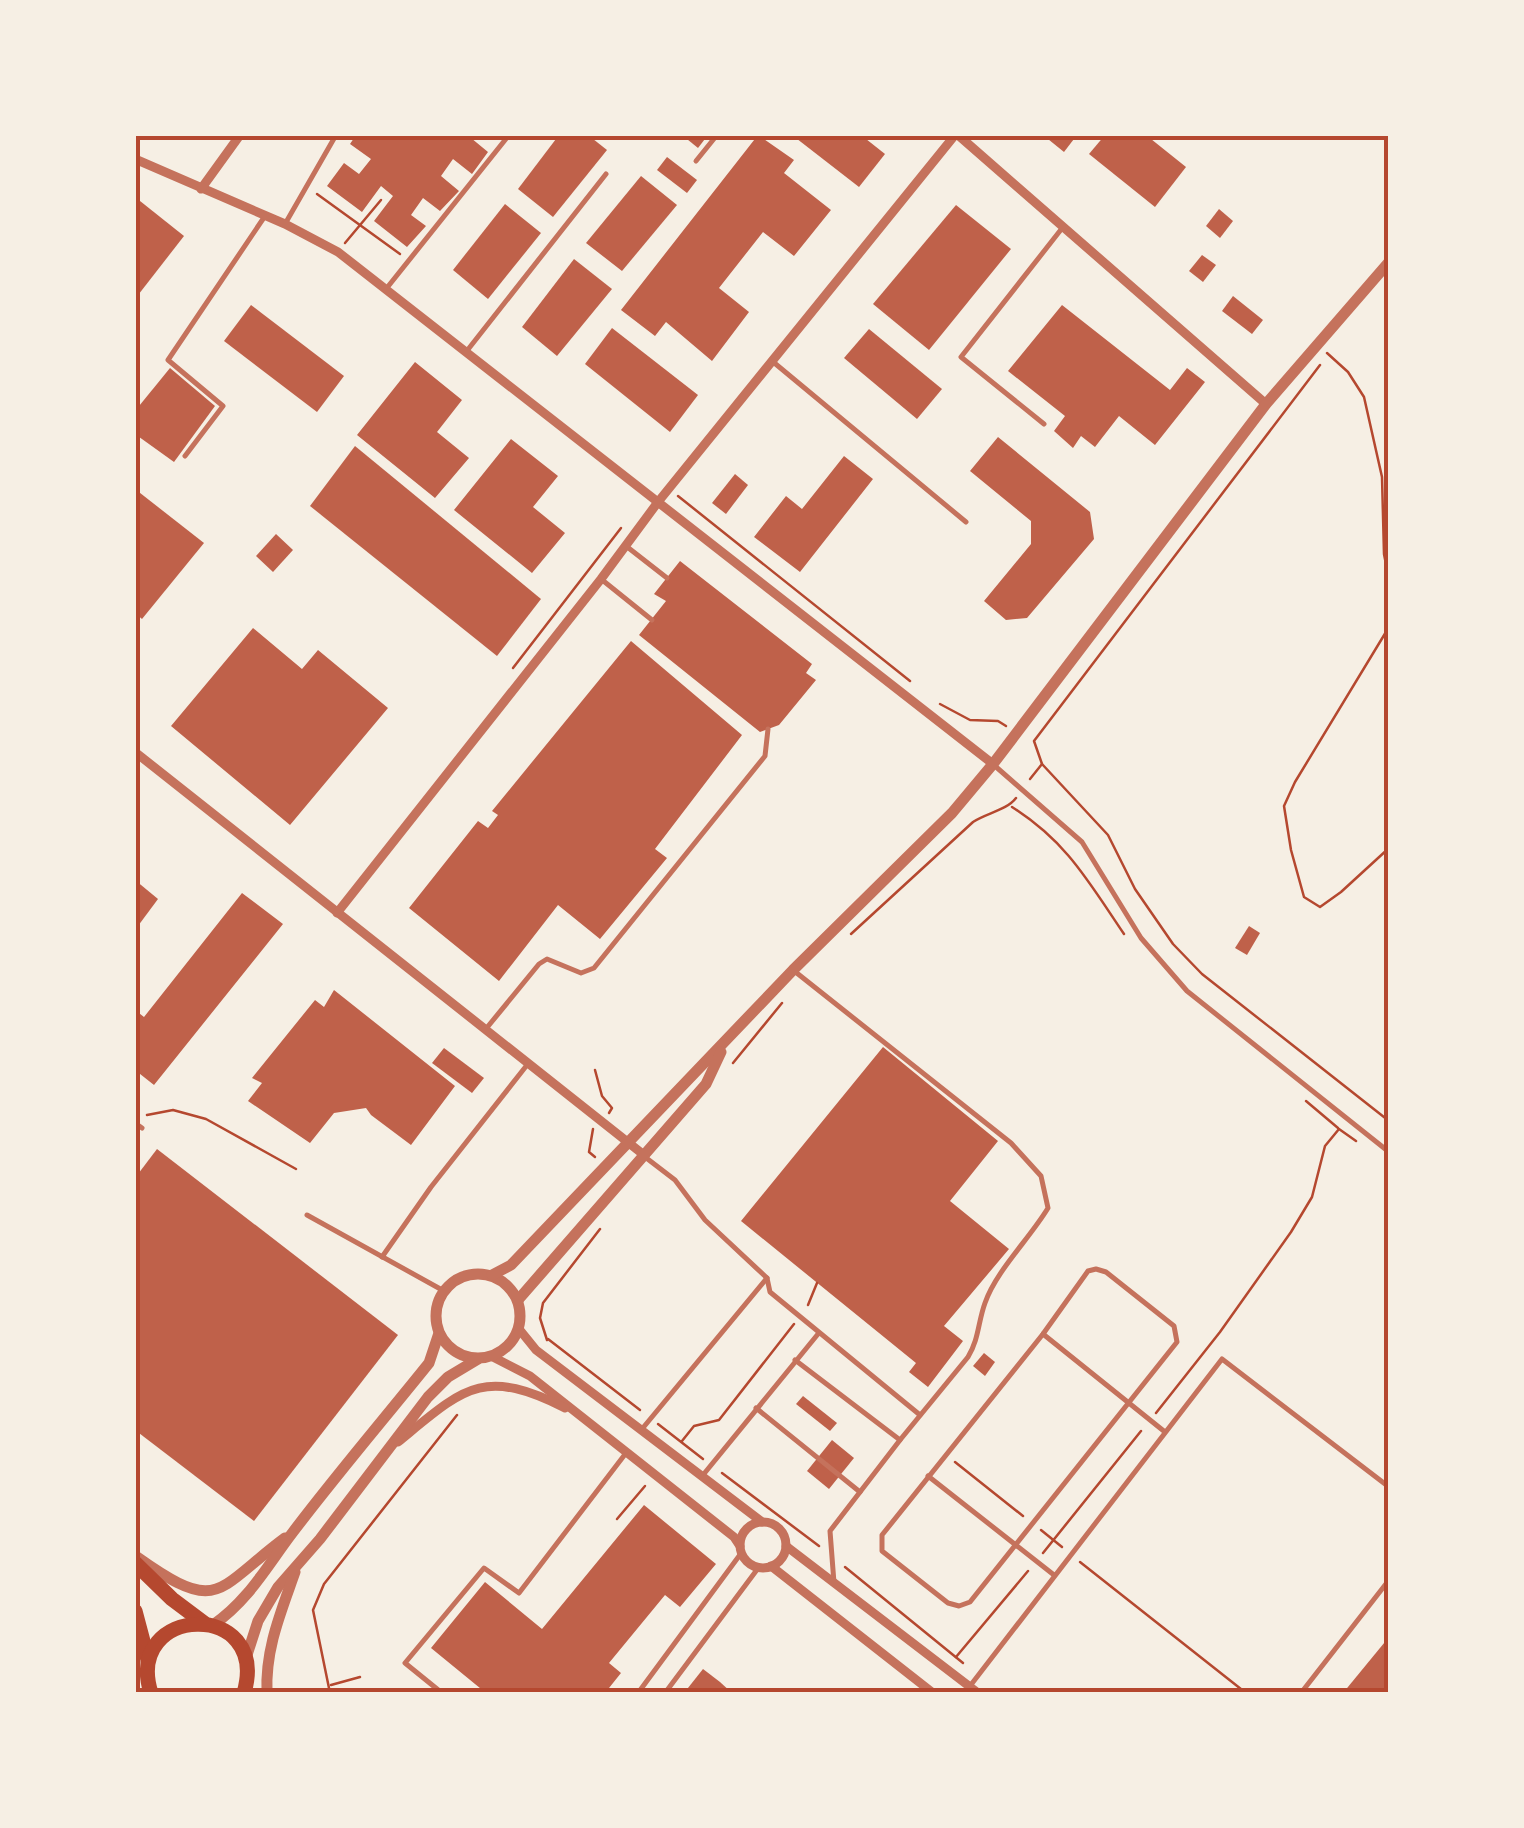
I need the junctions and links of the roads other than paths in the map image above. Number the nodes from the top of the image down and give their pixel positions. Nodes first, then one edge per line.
1 (240, 135) edge
2 (336, 135) edge
3 (509, 135) edge
4 (717, 135) edge
5 (956, 135) edge
6 (135, 159) edge
7 (696, 161) dead end
8 (606, 174) dead end
9 (201, 189) junction
10 (265, 216) junction
11 (285, 224) junction
12 (1063, 227) junction
13 (1389, 262) edge
14 (386, 290) junction
15 (466, 352) junction
16 (772, 361) junction
17 (1266, 404) junction
18 (1044, 424) dead end
19 (185, 456) dead end
20 (658, 502) junction
21 (966, 522) dead end
22 (626, 546) junction
23 (667, 578) dead end
24 (602, 579) junction
25 (652, 620) dead end
26 (768, 729) dead end
27 (135, 752) edge
28 (144, 760) junction
29 (993, 764) junction
30 (135, 772) edge
31 (337, 913) junction
32 (793, 970) junction
33 (485, 1030) junction
34 (726, 1044) junction
35 (527, 1065) junction
36 (135, 1123) edge
37 (142, 1128) dead end
38 (626, 1143) junction
39 (1389, 1152) edge
40 (644, 1155) junction
41 (307, 1215) dead end
42 (382, 1257) junction
43 (492, 1276) junction
44 (767, 1278) junction
45 (444, 1290) junction
46 (518, 1300) junction
47 (520, 1330) junction
48 (438, 1333) junction
49 (818, 1334) junction
50 (1043, 1334) junction
51 (493, 1357) junction
52 (478, 1360) junction
53 (795, 1360) junction
54 (1128, 1403) junction
55 (756, 1408) junction
56 (920, 1416) junction
57 (583, 1417) junction
58 (640, 1430) junction
59 (1165, 1432) junction
60 (900, 1440) junction
61 (388, 1450) junction
62 (628, 1451) junction
63 (928, 1476) junction
64 (701, 1477) junction
65 (1389, 1487) edge
66 (860, 1492) junction
67 (762, 1522) junction
68 (292, 1533) junction
69 (1014, 1544) junction
70 (786, 1546) junction
71 (741, 1549) junction
72 (135, 1560) edge
73 (297, 1566) junction
74 (771, 1566) junction
75 (759, 1567) junction
76 (1054, 1575) junction
77 (1389, 1580) edge
78 (834, 1585) junction
79 (135, 1611) edge
80 (209, 1624) junction
81 (246, 1658) junction
82 (148, 1660) junction
83 (146, 1689) edge
84 (974, 1690) edge
85 (244, 1693) edge
86 (268, 1693) edge
87 (442, 1693) edge
88 (638, 1693) edge
89 (665, 1693) edge
90 (933, 1693) edge
91 (1301, 1693) edge

1 - 9 street
2 - 11 lane
3 - 14 lane
4 - 7 lane
5 - 12 street
5 - 16 street
6 - 9 street
8 - 15 lane
9 - 10 street
10 - 11 street
10 - 19 lane
11 - 14 street
12 - 17 street
12 - 18 lane
13 - 17 street
14 - 15 street
15 - 20 street
16 - 20 street
16 - 21 lane
17 - 29 street
20 - 22 street
20 - 29 street
22 - 23 lane
22 - 24 street
24 - 25 lane
24 - 31 street
26 - 33 lane
27 - 28 street
28 - 30 street
28 - 31 street
29 - 32 street
29 - 39 lane
31 - 33 street
32 - 34 street
32 - 56 lane
33 - 35 street
34 - 38 street
34 - 40 street
35 - 38 street
35 - 42 lane
36 - 37 lane
38 - 40 street
38 - 43 street
40 - 44 lane
40 - 46 street
41 - 42 lane
42 - 45 lane
43 - 45 street
43 - 46 street
44 - 49 lane
44 - 58 lane
45 - 48 street
46 - 47 street
47 - 51 street
47 - 58 street
48 - 52 street
48 - 68 street
49 - 53 lane
49 - 56 lane
50 - 54 lane
50 - 54 lane
50 - 63 lane
51 - 52 street
51 - 57 street
52 - 61 street
53 - 55 lane
53 - 60 lane
54 - 59 lane
54 - 69 lane
55 - 64 lane
55 - 66 lane
56 - 60 lane
57 - 61 street
57 - 62 street
58 - 64 street
59 - 65 lane
59 - 76 lane
60 - 66 lane
61 - 73 street
62 - 71 street
62 - 87 lane
63 - 69 lane
63 - 69 lane
64 - 67 street
66 - 78 lane
67 - 70 street
67 - 71 street
68 - 72 street
68 - 80 street
69 - 76 lane
70 - 74 street
70 - 78 street
71 - 75 street
71 - 88 lane
72 - 80 main road
73 - 81 street
73 - 86 street
74 - 75 street
74 - 90 street
75 - 89 lane
76 - 84 lane
77 - 91 lane
78 - 84 street
79 - 82 main road
80 - 81 main road
80 - 82 main road
81 - 85 main road
82 - 83 main road

